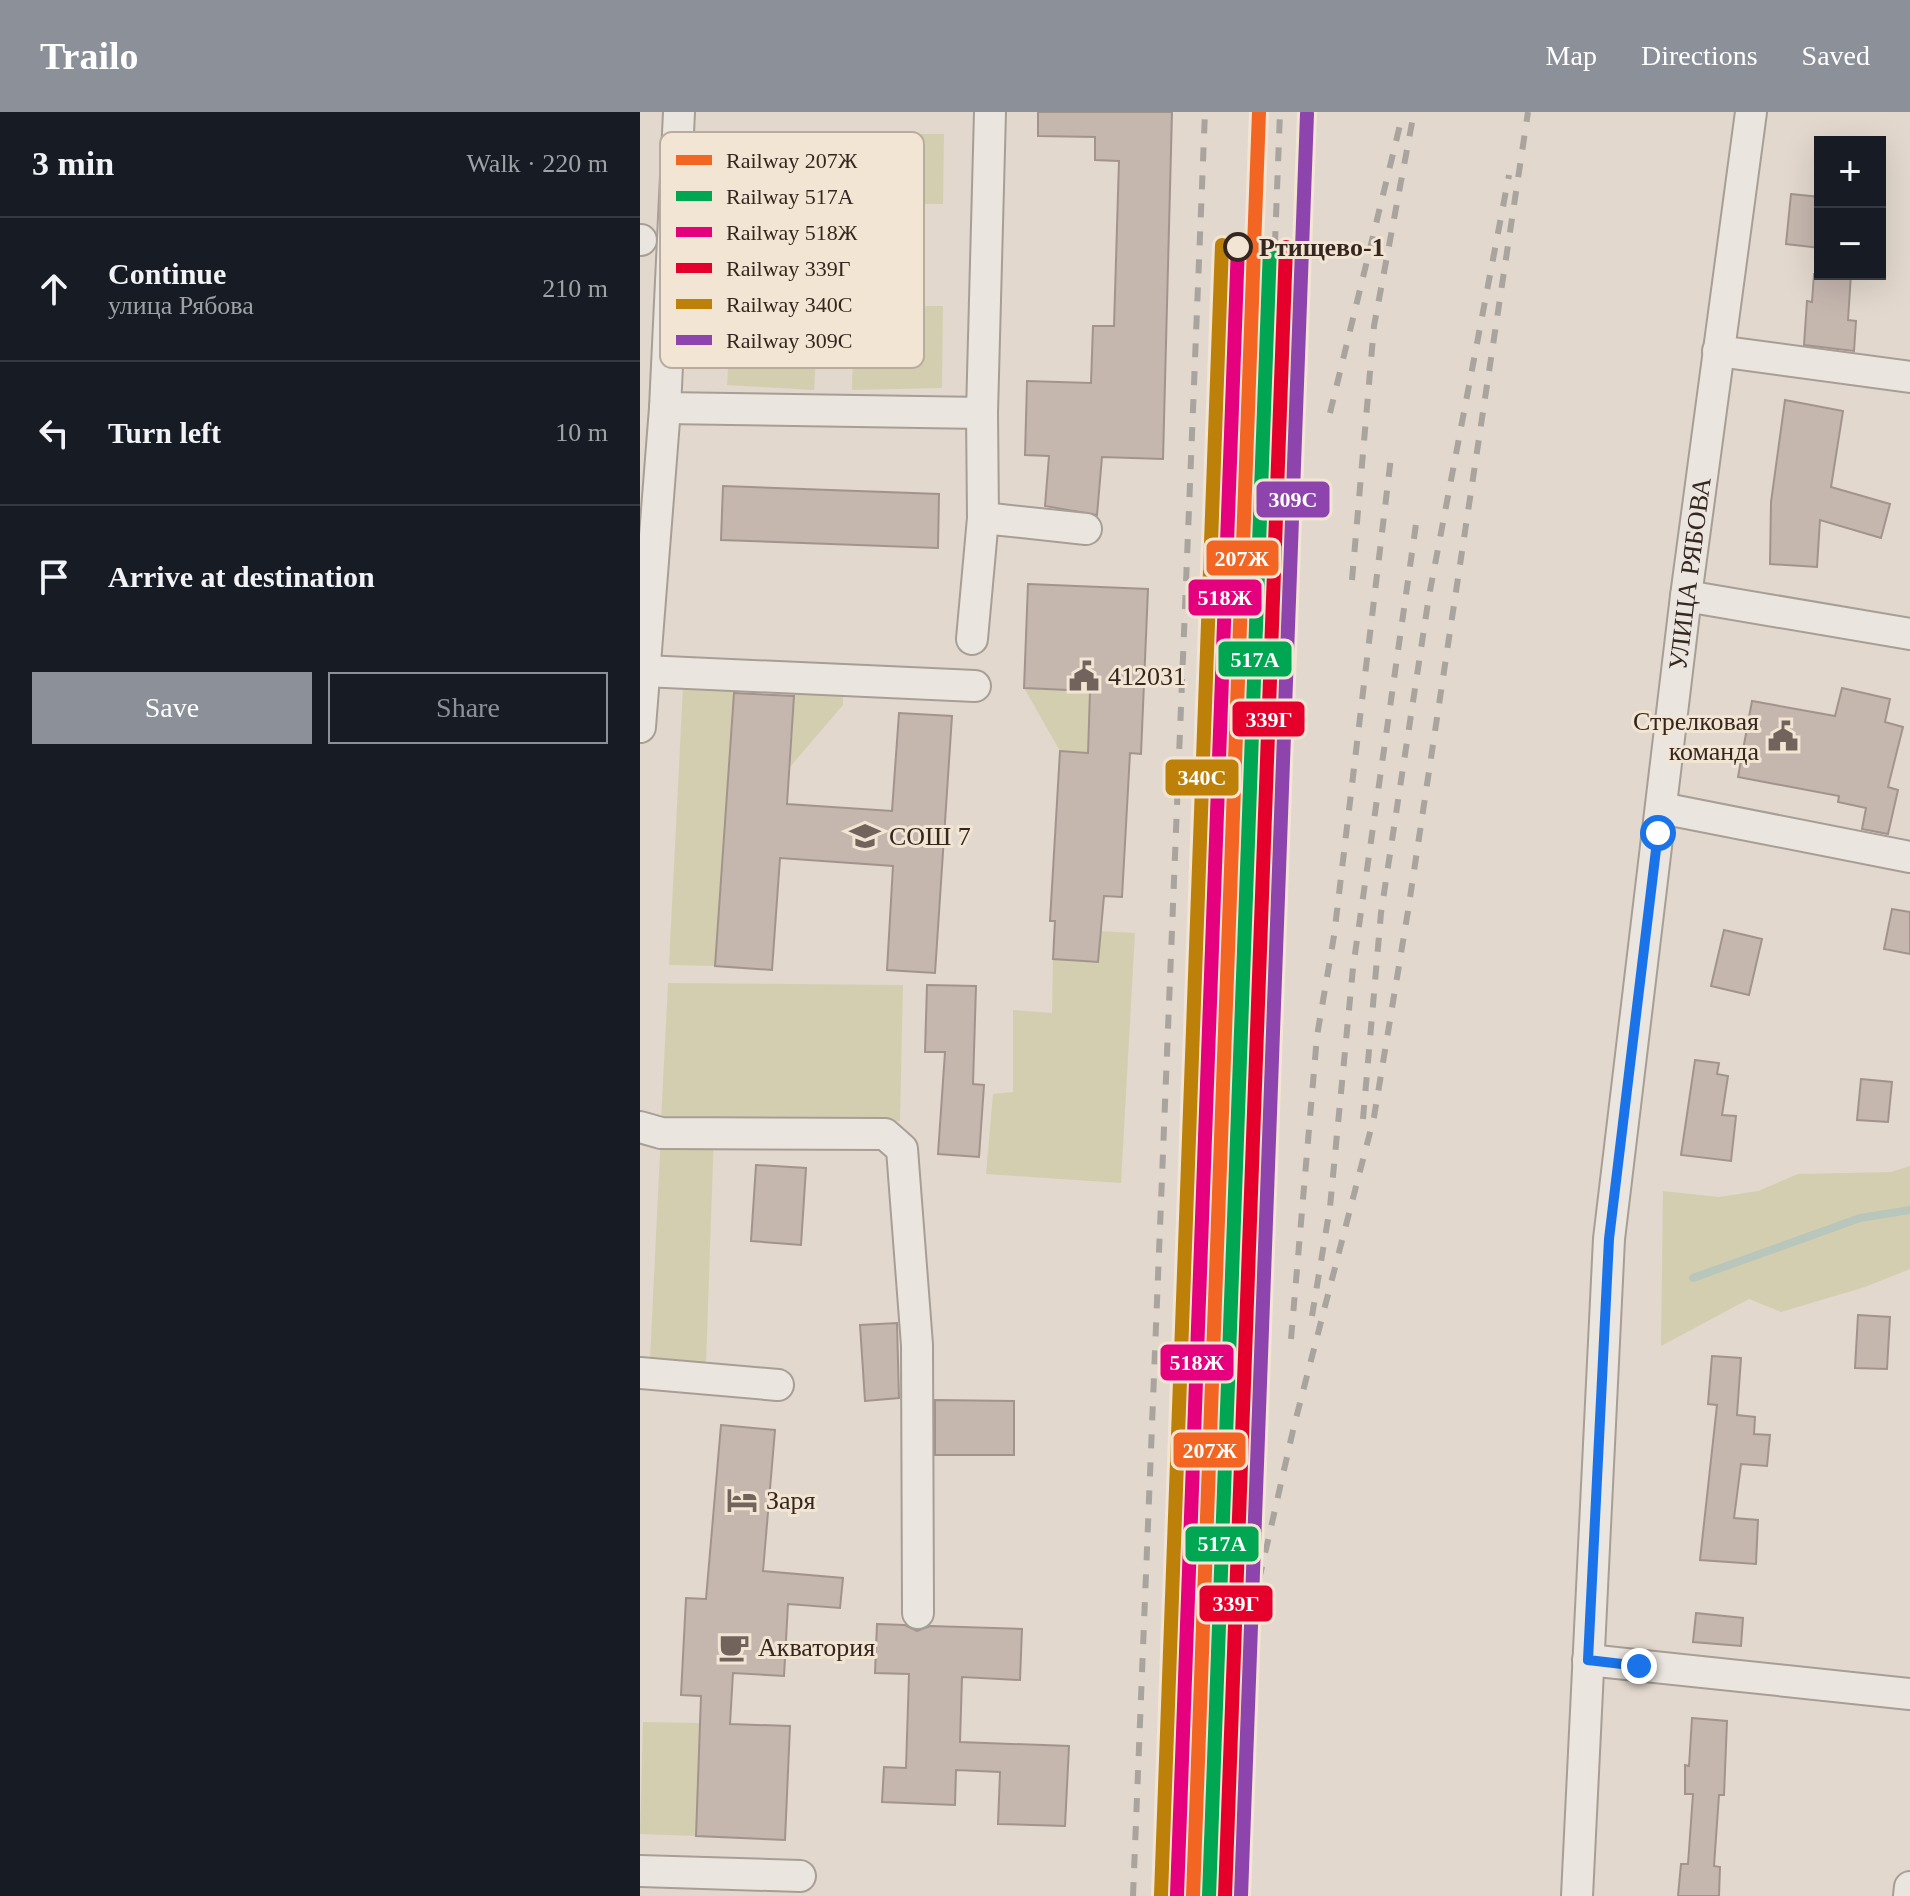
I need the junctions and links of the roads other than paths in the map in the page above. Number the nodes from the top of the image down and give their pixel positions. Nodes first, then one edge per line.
1 (679, 112) edge
2 (990, 112) edge
3 (1751, 112) edge
4 (678, 132) edge
5 (1718, 351) junction
6 (667, 368) edge
7 (1910, 377) edge
8 (665, 408) junction
9 (982, 413) junction
10 (983, 518) junction
11 (1086, 529) dead end
12 (1686, 596) junction
13 (1910, 634) edge
14 (972, 639) dead end
15 (644, 671) junction
16 (975, 686) dead end
17 (640, 727) edge
18 (1661, 808) junction
19 (1910, 857) edge
20 (640, 1127) edge
21 (640, 1373) edge
22 (778, 1385) dead end
23 (918, 1613) dead end
24 (1588, 1660) junction
25 (1910, 1694) edge
26 (640, 1871) edge
27 (800, 1876) dead end
28 (1910, 1887) edge
29 (1577, 1896) edge
30 (1909, 1896) edge

1 - 4 street
2 - 9 street
3 - 5 street, УЛИЦА РЯБОВА
5 - 7 street
5 - 12 street, УЛИЦА РЯБОВА
6 - 8 street
8 - 9 street
8 - 15 street
9 - 10 street
10 - 11 street
10 - 14 street
12 - 13 street
12 - 18 street, УЛИЦА РЯБОВА
15 - 16 street
15 - 17 street
18 - 19 street
18 - 24 street, УЛИЦА РЯБОВА
20 - 23 street
21 - 22 street
24 - 25 street
24 - 29 street, УЛИЦА РЯБОВА
26 - 27 street
28 - 30 street

